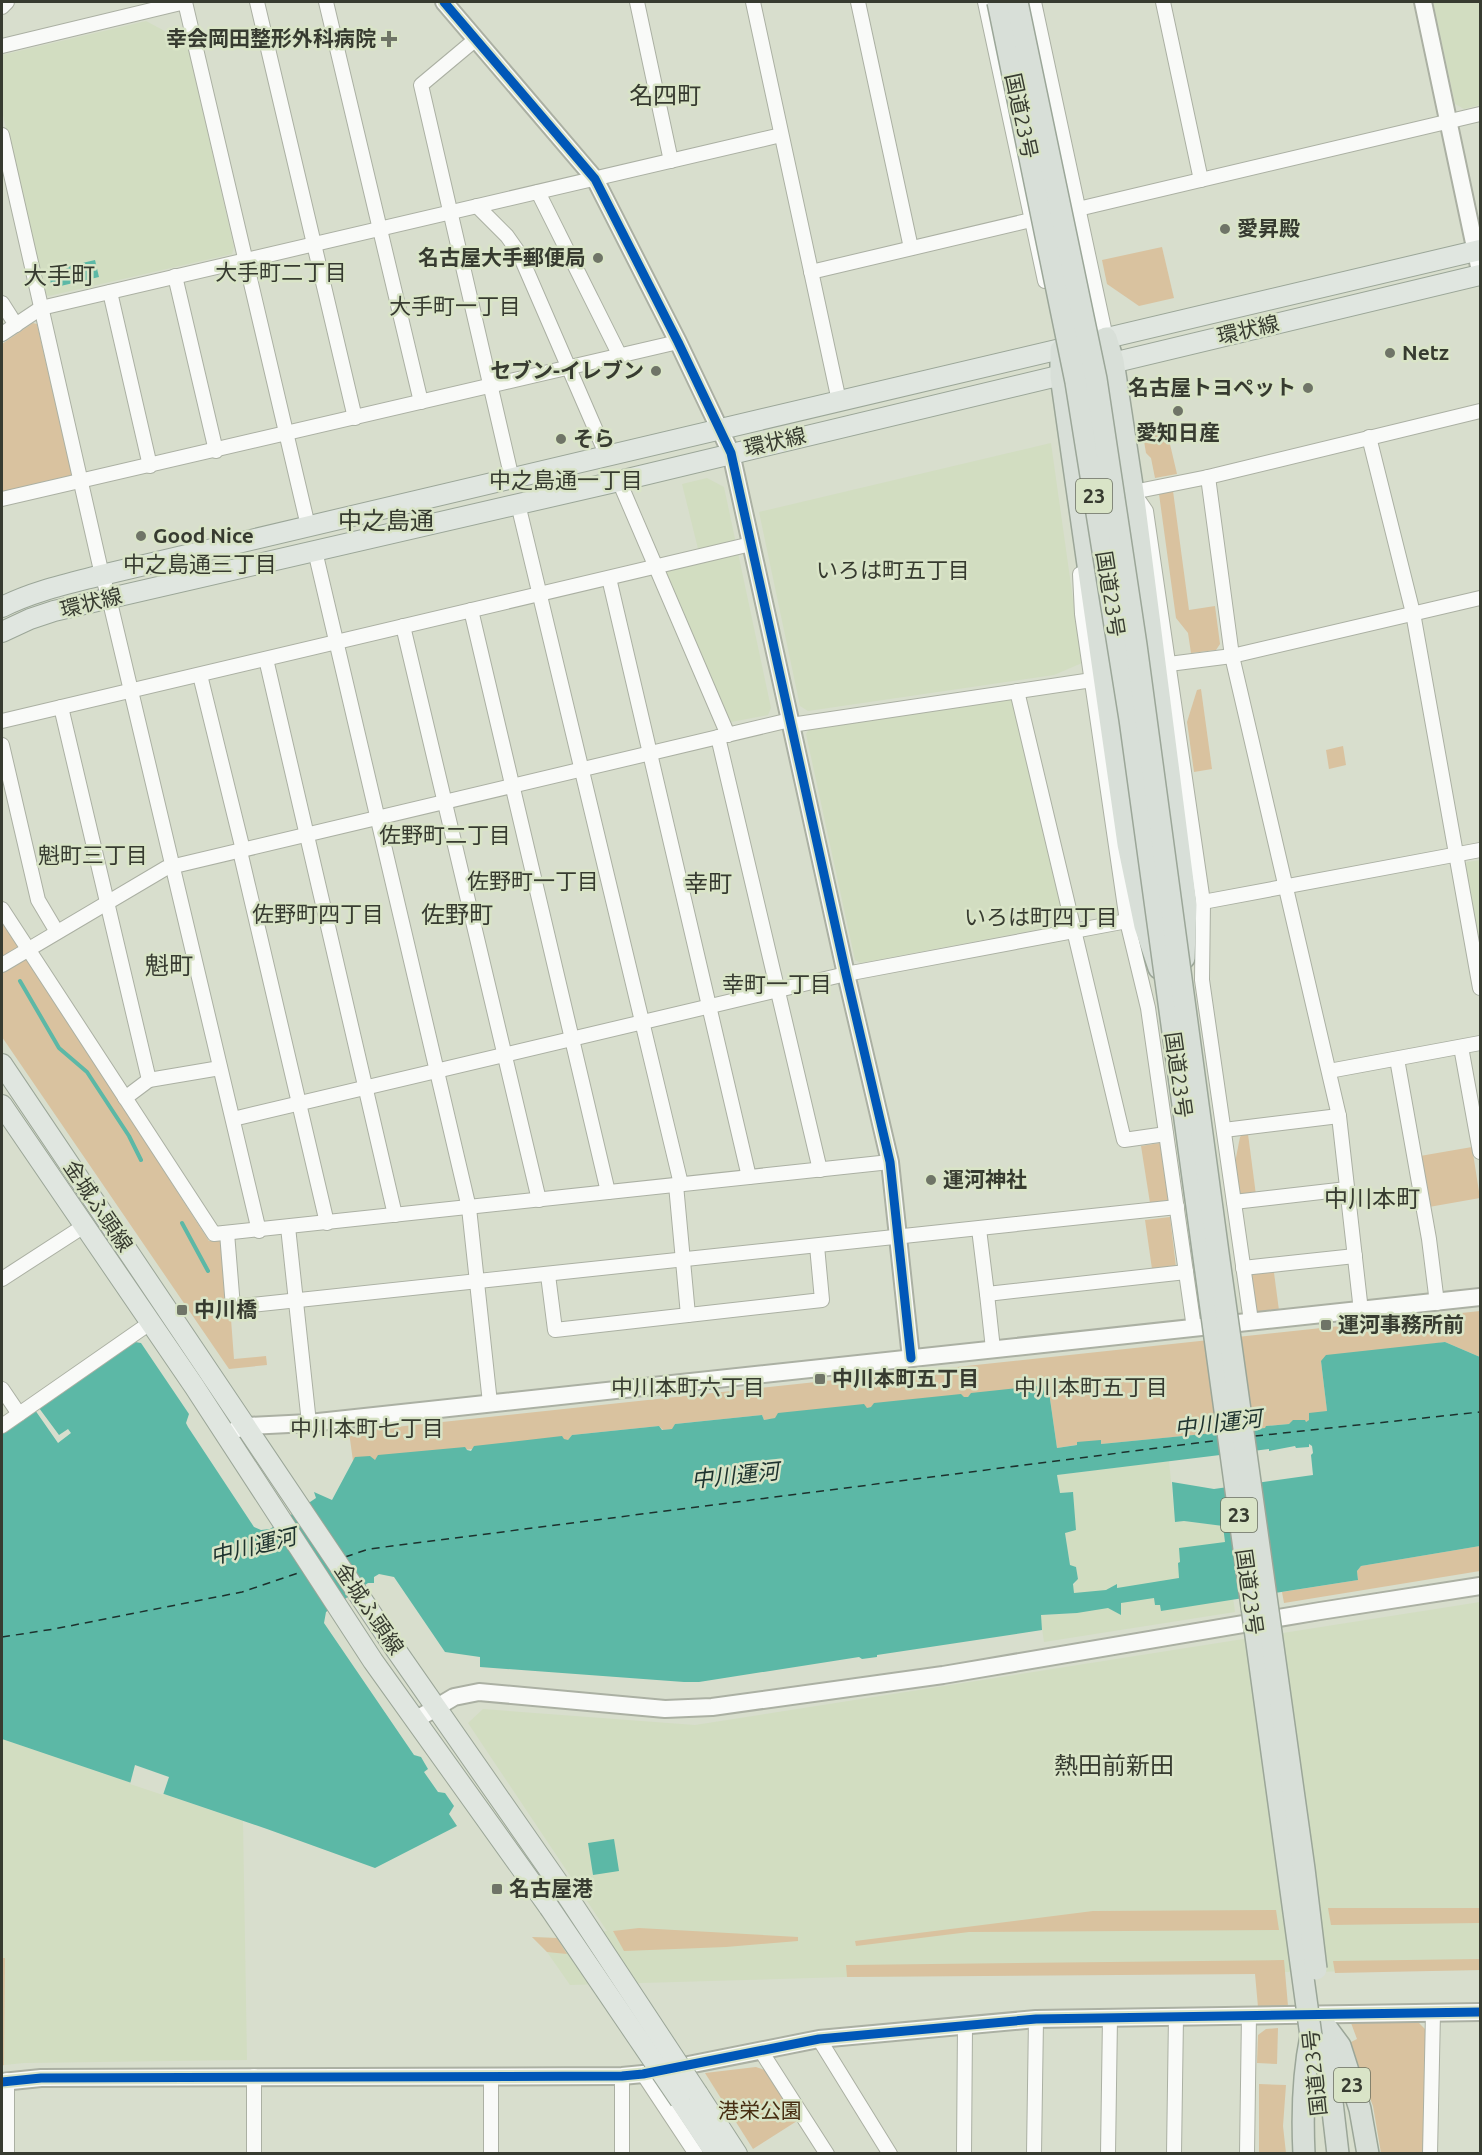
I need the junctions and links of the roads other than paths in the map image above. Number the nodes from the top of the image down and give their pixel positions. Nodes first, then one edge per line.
1 (6, 2) edge
2 (257, 2) edge
3 (326, 2) edge
4 (444, 2) edge
5 (637, 2) edge
6 (753, 2) edge
7 (858, 2) edge
8 (985, 2) edge
9 (998, 2) edge
10 (1017, 2) edge
11 (1034, 2) edge
12 (1163, 2) edge
13 (1423, 2) edge
14 (2, 7) edge
15 (476, 39) junction
16 (2, 46) edge
17 (1480, 114) edge
18 (1449, 122) junction
19 (2, 135) edge
20 (781, 135) junction
21 (671, 161) junction
22 (595, 179) junction
23 (1201, 180) junction
24 (538, 192) junction
25 (477, 206) junction
26 (1078, 209) junction
27 (451, 212) junction
28 (1031, 220) junction
29 (380, 228) junction
30 (314, 243) junction
31 (911, 248) junction
32 (1478, 251) edge
33 (246, 259) junction
34 (811, 272) junction
35 (1480, 273) edge
36 (175, 276) junction
37 (110, 292) junction
38 (2, 303) edge
39 (41, 308) junction
40 (16, 325) junction
41 (2, 334) edge
42 (1106, 338) junction
43 (678, 342) junction
44 (1061, 350) junction
45 (620, 356) junction
46 (1113, 361) junction
47 (569, 368) junction
48 (1061, 376) junction
49 (491, 386) junction
50 (839, 401) junction
51 (421, 402) junction
52 (1480, 411) edge
53 (355, 418) junction
54 (721, 430) junction
55 (287, 434) junction
56 (1369, 437) junction
57 (216, 451) junction
58 (731, 453) junction
59 (607, 456) junction
60 (150, 466) junction
61 (1208, 477) junction
62 (512, 479) junction
63 (619, 481) junction
64 (81, 482) junction
65 (1133, 492) junction
66 (2, 500) edge
67 (518, 504) junction
68 (1080, 506) junction
69 (308, 526) junction
70 (751, 544) junction
71 (315, 551) junction
72 (656, 566) junction
73 (102, 575) junction
74 (609, 578) junction
75 (540, 594) junction
76 (109, 598) junction
77 (1480, 598) edge
78 (2, 608) edge
79 (471, 610) junction
80 (1413, 614) junction
81 (404, 626) junction
82 (2, 632) edge
83 (336, 642) junction
84 (1232, 656) junction
85 (266, 659) junction
86 (1169, 664) junction
87 (200, 675) junction
88 (1092, 680) junction
89 (131, 691) junction
90 (1017, 691) junction
91 (61, 707) junction
92 (2, 721) edge
93 (790, 722) junction
94 (723, 736) junction
95 (2, 745) edge
96 (650, 753) junction
97 (582, 770) junction
98 (513, 786) junction
99 (445, 802) junction
100 (378, 818) junction
101 (307, 835) junction
102 (241, 850) junction
103 (1480, 850) edge
104 (1457, 854) junction
105 (173, 867) junction
106 (1286, 885) junction
107 (1203, 902) junction
108 (108, 903) junction
109 (2, 909) edge
110 (1127, 921) junction
111 (1074, 930) junction
112 (57, 932) junction
113 (28, 949) junction
114 (2, 965) edge
115 (846, 974) junction
116 (1480, 988) edge
117 (777, 990) junction
118 (1175, 993) junction
119 (709, 1007) junction
120 (642, 1023) junction
121 (572, 1039) junction
122 (1480, 1042) edge
123 (1461, 1047) junction
124 (505, 1055) junction
125 (1397, 1059) junction
126 (2, 1064) edge
127 (220, 1068) junction
128 (437, 1071) junction
129 (1329, 1071) junction
130 (149, 1080) junction
131 (366, 1088) junction
132 (125, 1098) junction
133 (300, 1104) junction
134 (2, 1106) edge
135 (1339, 1116) junction
136 (233, 1119) junction
137 (8, 1127) edge
138 (1224, 1130) junction
139 (1166, 1134) junction
140 (1480, 1152) edge
141 (890, 1162) junction
142 (820, 1170) junction
143 (749, 1177) junction
144 (678, 1185) junction
145 (1347, 1189) junction
146 (608, 1192) junction
147 (539, 1200) junction
148 (1234, 1202) junction
149 (1177, 1207) junction
150 (469, 1208) junction
151 (395, 1215) junction
152 (327, 1223) junction
153 (84, 1226) junction
154 (288, 1227) junction
155 (979, 1229) junction
156 (259, 1230) junction
157 (227, 1233) junction
158 (898, 1237) junction
159 (817, 1246) junction
160 (1354, 1256) junction
161 (683, 1261) junction
162 (1243, 1268) junction
163 (1186, 1272) junction
164 (548, 1275) junction
165 (2, 1279) edge
166 (477, 1282) junction
167 (987, 1294) junction
168 (1480, 1298) edge
169 (296, 1301) junction
170 (1437, 1303) junction
171 (1361, 1311) junction
172 (688, 1315) junction
173 (1251, 1321) junction
174 (150, 1323) junction
175 (1194, 1328) junction
176 (993, 1349) junction
177 (910, 1358) junction
178 (2, 1389) edge
179 (490, 1403) junction
180 (19, 1414) junction
181 (309, 1423) junction
182 (2, 1426) edge
183 (247, 1426) junction
184 (225, 1433) junction
185 (1480, 1586) edge
186 (436, 1707) junction
187 (417, 1719) junction
188 (1480, 2012) edge
189 (1433, 2013) junction
190 (1249, 2015) junction
191 (1176, 2016) junction
192 (1110, 2017) junction
193 (1036, 2019) junction
194 (965, 2025) junction
195 (1317, 2030) junction
196 (819, 2039) junction
197 (761, 2051) junction
198 (643, 2074) junction
199 (254, 2076) junction
200 (491, 2076) junction
201 (622, 2076) junction
202 (4, 2081) edge
203 (689, 2097) junction
204 (7, 2154) edge
205 (254, 2154) edge
206 (491, 2154) edge
207 (622, 2154) edge
208 (696, 2154) edge
209 (716, 2154) edge
210 (737, 2154) edge
211 (827, 2154) edge
212 (890, 2154) edge
213 (964, 2154) edge
214 (1034, 2154) edge
215 (1108, 2154) edge
216 (1174, 2154) edge
217 (1247, 2154) edge
218 (1304, 2154) edge
219 (1323, 2154) edge
220 (1338, 2154) edge
221 (1368, 2154) edge
222 (1430, 2154) edge

1 - 14 street
2 - 30 street
3 - 29 street
4 - 15 street
5 - 21 street
6 - 20 street
7 - 31 street
8 - 28 street
9 - 118 highway, 国道23号 / 23, bridge
10 - 118 highway, 国道23号 / 23, bridge
11 - 26 street
12 - 23 street
13 - 18 street
15 - 22 street
15 - 27 street
16 - 33 street
17 - 18 street
18 - 23 street
18 - 32 street
19 - 39 street
20 - 21 street
20 - 34 street
21 - 22 street
22 - 24 street
22 - 43 street
23 - 26 street
24 - 25 street
24 - 45 street
25 - 27 street
25 - 47 street
26 - 42 street
27 - 29 street
27 - 49 street
28 - 31 street
28 - 44 street
29 - 30 street
29 - 51 street
30 - 33 street
30 - 53 street
31 - 34 street
32 - 35 street
32 - 42 main road, 環状線
33 - 36 street
33 - 55 street
34 - 50 street
35 - 46 main road, 環状線
36 - 37 street
36 - 57 street
37 - 39 street
37 - 60 street
38 - 40 street
39 - 40 street
39 - 64 street
40 - 41 street
42 - 44 main road, 環状線
42 - 46 highway
43 - 45 street
43 - 54 street
44 - 48 highway
44 - 50 main road, 環状線
45 - 47 street
46 - 48 main road, 環状線
46 - 65 highway
47 - 49 street
47 - 59 street
48 - 58 main road, 環状線
48 - 68 highway
49 - 51 street
49 - 62 street
50 - 54 main road, 環状線
51 - 53 street
52 - 56 street
53 - 55 street
54 - 58 street
54 - 59 main road, 環状線
55 - 57 street
55 - 69 street
56 - 61 street
56 - 80 street
57 - 60 street
58 - 63 main road, 環状線
58 - 70 street
59 - 62 main road, 環状線
60 - 64 street
61 - 65 street
61 - 84 street
62 - 69 main road, 環状線
63 - 67 main road, 環状線
63 - 72 street
64 - 66 street
64 - 73 street
65 - 86 street
65 - 118 highway, bridge
67 - 71 main road, 環状線
67 - 75 street
68 - 88 street
68 - 118 highway, bridge
69 - 73 main road, 環状線
70 - 72 street
70 - 93 street
71 - 76 main road, 環状線
71 - 83 street
72 - 74 street
72 - 94 street
73 - 76 street
73 - 78 main road, 環状線
74 - 75 street
74 - 96 street
75 - 79 street
75 - 97 street
76 - 82 main road, 環状線
76 - 89 street
77 - 80 street
79 - 81 street
79 - 98 street
80 - 84 street
80 - 104 street
81 - 83 street
81 - 99 street
83 - 85 street
83 - 100 street
84 - 86 street
84 - 106 street
85 - 87 street
85 - 101 street
86 - 107 street
87 - 89 street
87 - 102 street
88 - 90 street
88 - 110 street
89 - 91 street
89 - 105 street
90 - 93 street
90 - 111 street
91 - 92 street
91 - 108 street
93 - 94 street
93 - 115 street
94 - 96 street
94 - 117 street
95 - 112 street
96 - 97 street
96 - 119 street
97 - 98 street
97 - 120 street
98 - 99 street
98 - 121 street
99 - 100 street
99 - 124 street
100 - 101 street
100 - 128 street
101 - 102 street
101 - 131 street
102 - 105 street
102 - 133 street
103 - 104 street
104 - 106 street
104 - 116 street
105 - 108 street
105 - 127 street
106 - 107 street
106 - 129 street
107 - 138 street
108 - 112 street
108 - 130 street
109 - 113 street
110 - 111 street
110 - 139 street
111 - 115 street
111 - 139 street
112 - 113 street
113 - 114 street
113 - 132 street
115 - 117 street
115 - 141 street
117 - 119 street
117 - 142 street
118 - 195 highway, 国道23号 / 23, bridge
119 - 120 street
119 - 143 street
120 - 121 street
120 - 144 street
121 - 124 street
121 - 146 street
122 - 123 street
123 - 125 street
123 - 140 street
124 - 128 street
124 - 147 street
125 - 129 street
125 - 170 street
126 - 183 main road, 金城ふ頭線
127 - 130 street
127 - 136 street
128 - 131 street
128 - 150 street
129 - 135 street
130 - 132 street
131 - 133 street
131 - 151 street
132 - 157 street
133 - 136 street
133 - 152 street
134 - 137 main road, 金城ふ頭線
135 - 138 street
135 - 145 street
136 - 156 street
137 - 153 main road, 金城ふ頭線
138 - 148 street
139 - 149 street
141 - 142 street
141 - 158 street
142 - 143 street
143 - 144 street
144 - 146 street
144 - 161 street
145 - 148 street
145 - 160 street
146 - 147 street
147 - 150 street
148 - 162 street
149 - 155 street
149 - 163 street
150 - 151 street
150 - 166 street
151 - 152 street
152 - 154 street
153 - 165 street
153 - 174 main road, 金城ふ頭線
154 - 156 street
154 - 169 street
155 - 158 street
155 - 167 street
156 - 157 street
157 - 169 street
158 - 159 street
158 - 177 street
159 - 161 street
159 - 172 street
160 - 162 street
160 - 171 street
161 - 164 street
161 - 172 street
162 - 173 street
163 - 167 street
163 - 175 street
164 - 166 street
164 - 172 street
166 - 169 street
166 - 179 street
167 - 176 street
168 - 170 street
169 - 181 street
170 - 171 street
171 - 173 street
173 - 175 street
174 - 180 street
174 - 184 main road, 金城ふ頭線
175 - 176 street
176 - 177 street
177 - 179 street
178 - 180 street
179 - 181 street
180 - 182 street
181 - 183 street
183 - 184 street
183 - 186 main road, 金城ふ頭線
184 - 187 main road, 金城ふ頭線
185 - 186 street
186 - 187 street
186 - 203 main road, 金城ふ頭線, bridge
187 - 203 main road, 金城ふ頭線, bridge
188 - 189 street
189 - 190 street
189 - 222 street
190 - 191 street
190 - 217 street
191 - 192 street
191 - 216 street
192 - 193 street
192 - 215 street
193 - 194 street
193 - 214 street
194 - 196 street
194 - 213 street
195 - 218 highway, 23
195 - 219 highway, 国道23号 / 23
195 - 220 highway, 国道23号 / 23
195 - 221 highway, 23
196 - 197 street
196 - 212 street
197 - 198 street
197 - 211 street
198 - 201 street
198 - 208 street
199 - 200 street
199 - 202 street
199 - 205 street
200 - 201 street
200 - 206 street
201 - 207 street
202 - 204 street
203 - 209 main road, 金城ふ頭線
203 - 210 main road, 金城ふ頭線

